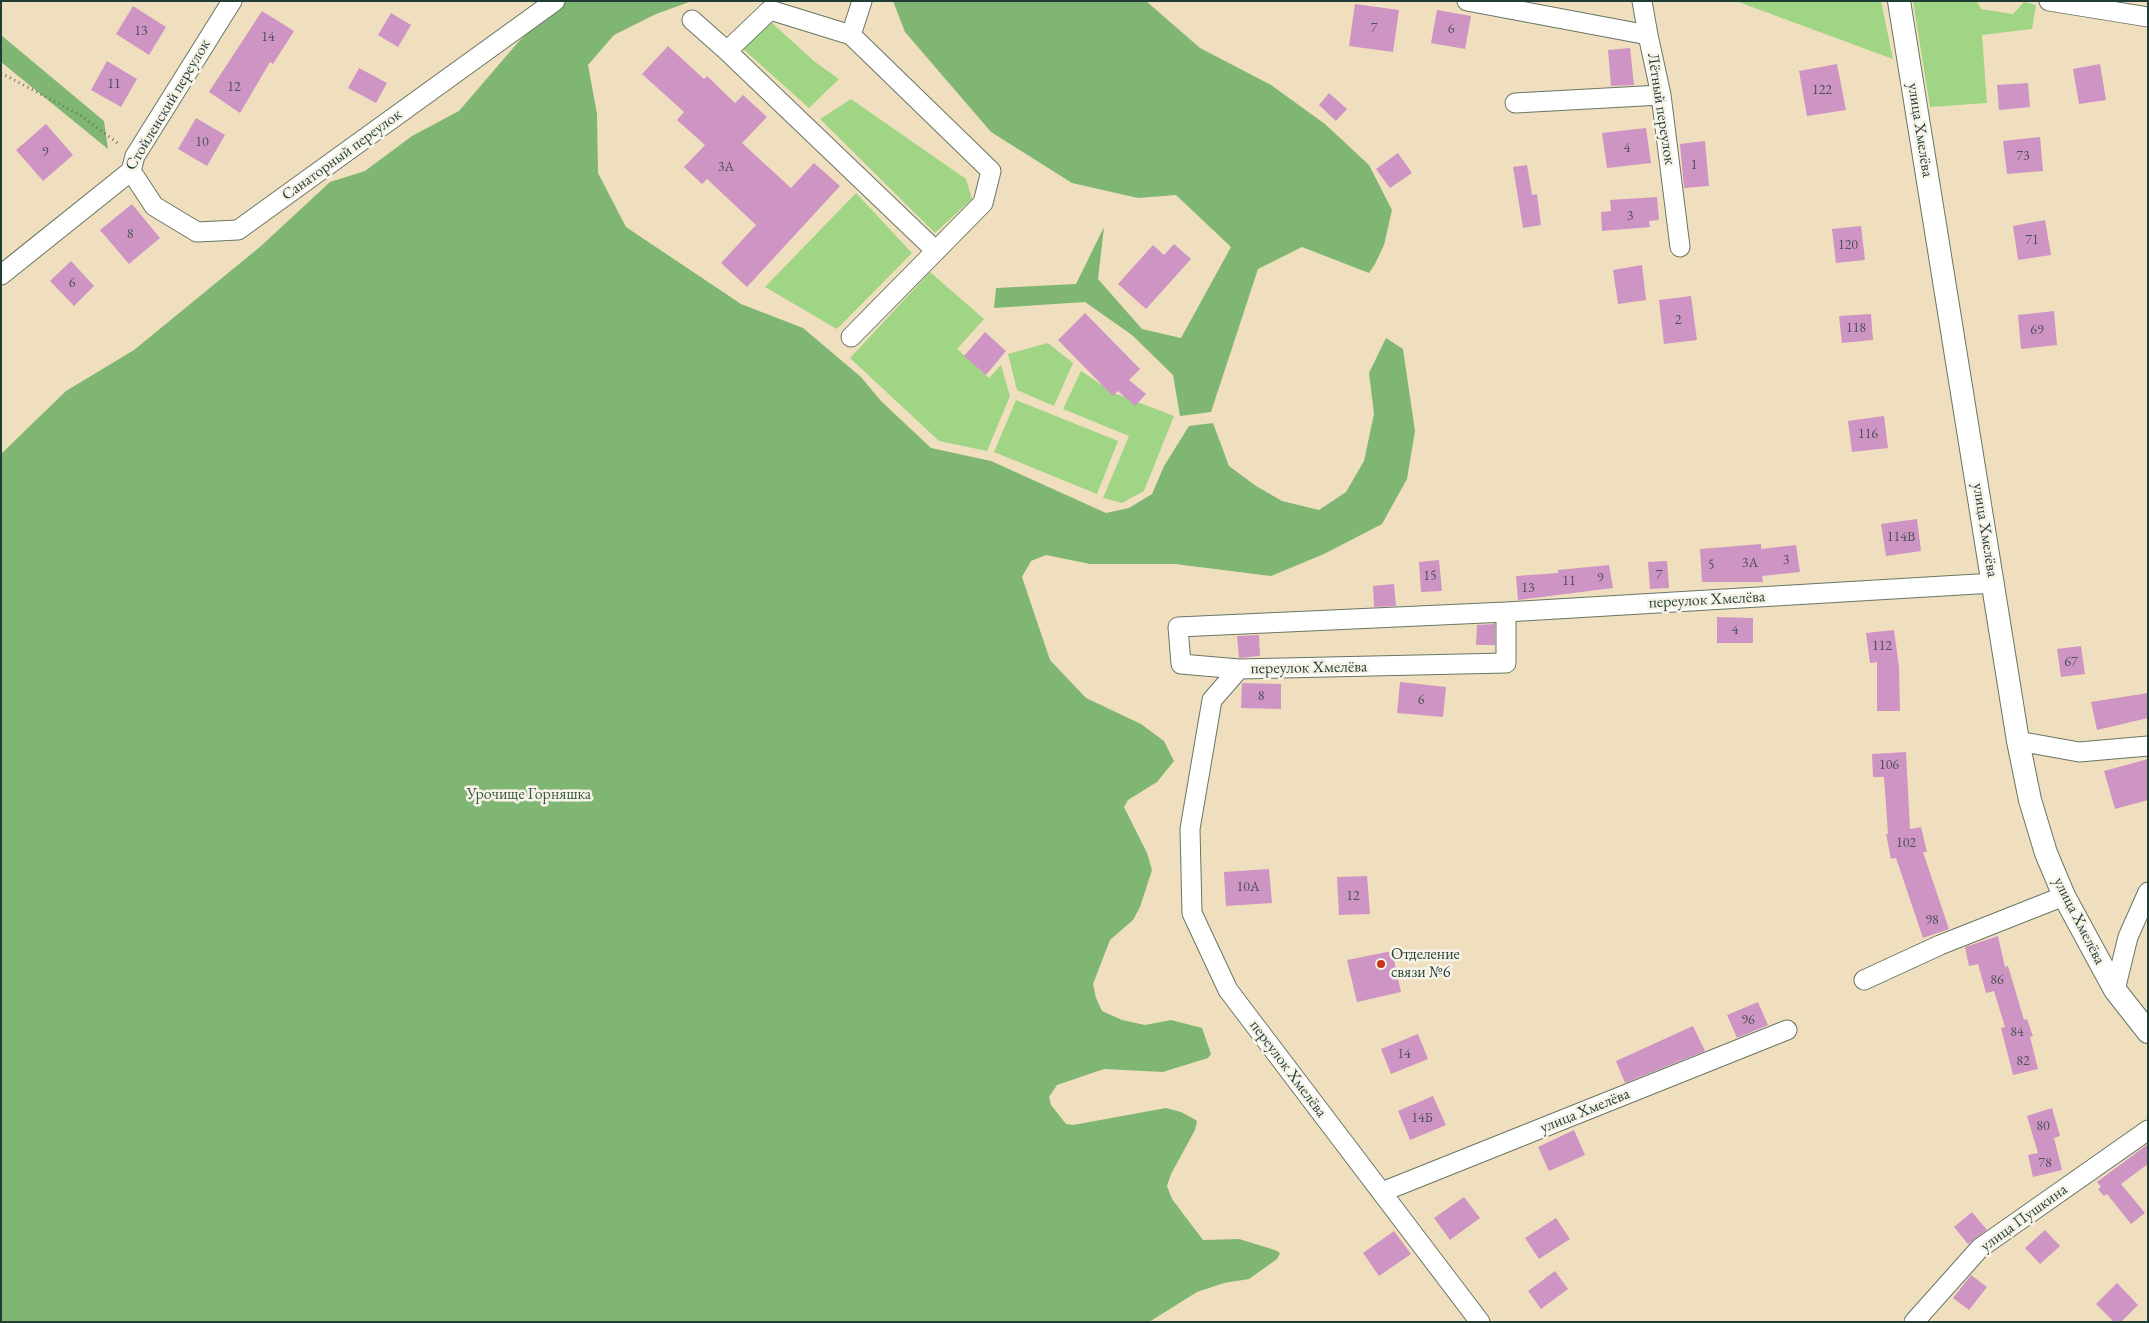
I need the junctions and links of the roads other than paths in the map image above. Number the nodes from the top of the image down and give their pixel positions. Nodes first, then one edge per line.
1 (232, 1) edge
2 (555, 1) edge
3 (862, 1) edge
4 (1467, 1) edge
5 (1642, 1) edge
6 (1899, 1) edge
7 (2049, 1) edge
8 (2148, 17) edge
9 (692, 20) dead end
10 (1648, 35) junction
11 (851, 36) junction
12 (727, 50) junction
13 (1661, 95) junction
14 (1515, 103) dead end
15 (133, 163) junction
16 (1680, 247) dead end
17 (936, 251) junction
18 (1, 275) edge
19 (851, 337) dead end
20 (1994, 583) junction
21 (1506, 612) junction
22 (1239, 669) junction
23 (2018, 741) junction
24 (2148, 746) edge
25 (2148, 892) edge
26 (2064, 896) junction
27 (2143, 917) edge
28 (1864, 980) dead end
29 (2115, 990) junction
30 (1787, 1030) dead end
31 (2148, 1032) edge
32 (2148, 1130) edge
33 (1382, 1192) junction
34 (1480, 1322) edge
35 (1914, 1322) edge

1 - 15 street, Стойленский переулок
2 - 15 street, Санаторный переулок
3 - 11 street
4 - 10 street, Лётный переулок
5 - 10 street
6 - 20 main road, улица Хмелёва
7 - 8 street
9 - 12 street
10 - 13 street, Лётный переулок
11 - 12 street
11 - 17 street
12 - 17 street
13 - 14 street
13 - 16 street, Лётный переулок
15 - 18 street, Стойленский переулок
17 - 19 street
20 - 21 street, переулок Хмелёва
20 - 23 main road, улица Хмелёва
21 - 22 street, переулок Хмелёва
21 - 22 street
22 - 33 street, переулок Хмелёва
23 - 24 street
23 - 26 main road, улица Хмелёва
25 - 27 street
26 - 28 street
26 - 29 main road, улица Хмелёва
27 - 29 street
29 - 31 main road, улица Хмелёва
30 - 33 street, улица Хмелёва
32 - 35 street, улица Пушкина
33 - 34 street, переулок Хмелёва

